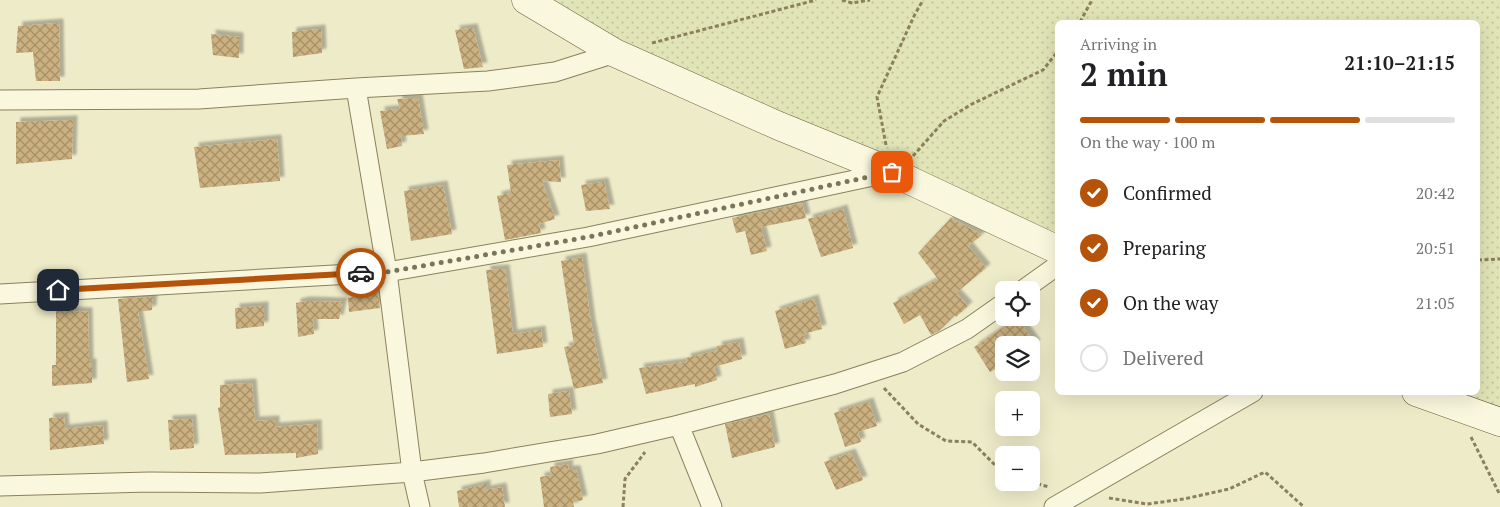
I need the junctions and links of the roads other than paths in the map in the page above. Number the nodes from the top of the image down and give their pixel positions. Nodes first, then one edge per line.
1 (526, 0) edge
2 (615, 53) junction
3 (356, 88) junction
4 (0, 100) edge
5 (898, 175) junction
6 (1055, 249) edge
7 (1055, 267) edge
8 (387, 272) junction
9 (1035, 281) edge
10 (0, 294) edge
11 (995, 309) edge
12 (1248, 395) edge
13 (1424, 395) edge
14 (1500, 422) edge
15 (679, 425) junction
16 (412, 472) junction
17 (0, 486) edge
18 (420, 507) edge
19 (712, 507) edge
20 (1054, 507) edge

1 - 2 street
2 - 3 street
2 - 5 street
3 - 4 street
3 - 8 street
5 - 6 street
5 - 8 street
7 - 9 street
8 - 10 street
8 - 16 street
11 - 15 street
12 - 20 street
13 - 14 street
15 - 16 street
15 - 19 street
16 - 17 street
16 - 18 street

